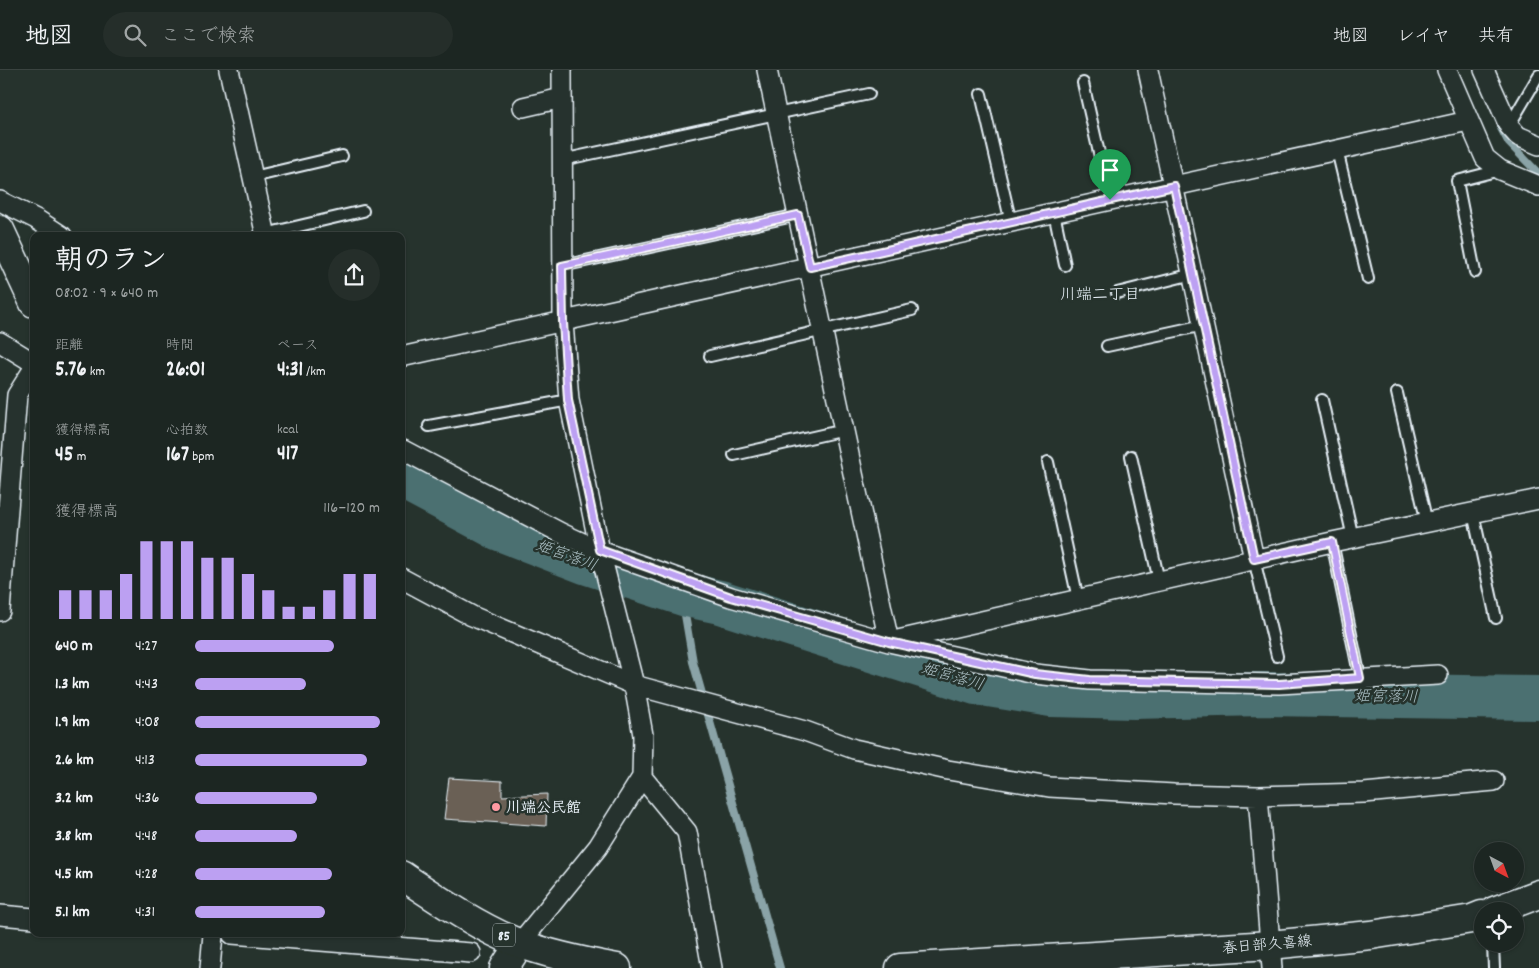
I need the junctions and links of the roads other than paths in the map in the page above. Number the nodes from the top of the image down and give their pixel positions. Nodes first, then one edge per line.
1 (229, 70) edge
2 (562, 70) edge
3 (767, 70) edge
4 (1148, 70) edge
5 (1447, 70) edge
6 (1484, 70) edge
7 (1539, 75) edge
8 (1083, 83) dead end
9 (869, 94) dead end
10 (981, 94) dead end
11 (562, 98) junction
12 (523, 107) dead end
13 (776, 114) junction
14 (1468, 121) junction
15 (1509, 126) junction
16 (1539, 145) edge
17 (1337, 150) junction
18 (342, 156) dead end
19 (562, 160) junction
20 (1500, 170) junction
21 (253, 177) junction
22 (1174, 186) junction
23 (1539, 186) edge
24 (1110, 200) junction
25 (0, 201) edge
26 (363, 211) dead end
27 (1054, 213) junction
28 (798, 215) junction
29 (1011, 222) junction
30 (0, 230) edge
31 (56, 232) edge
32 (265, 232) edge
33 (278, 232) edge
34 (1064, 265) dead end
35 (562, 266) junction
36 (810, 267) junction
37 (1475, 272) dead end
38 (1193, 274) junction
39 (1368, 279) dead end
40 (1117, 293) dead end
41 (30, 295) edge
42 (912, 310) dead end
43 (563, 322) junction
44 (1204, 325) junction
45 (823, 330) junction
46 (0, 342) edge
47 (1107, 346) dead end
48 (405, 356) edge
49 (710, 356) dead end
50 (30, 361) edge
51 (30, 375) edge
52 (1397, 393) dead end
53 (568, 400) junction
54 (1322, 400) dead end
55 (428, 426) dead end
56 (844, 430) junction
57 (405, 451) edge
58 (734, 455) dead end
59 (1131, 456) dead end
60 (1048, 462) dead end
61 (1539, 499) edge
62 (1474, 513) junction
63 (1427, 523) junction
64 (1353, 538) junction
65 (1332, 542) junction
66 (600, 550) junction
67 (1254, 559) junction
68 (405, 580) edge
69 (1159, 581) junction
70 (1078, 599) junction
71 (0, 611) edge
72 (1496, 618) dead end
73 (889, 642) junction
74 (1277, 656) dead end
75 (1438, 675) dead end
76 (1360, 678) junction
77 (634, 685) junction
78 (642, 777) junction
79 (1494, 781) dead end
80 (1258, 796) junction
81 (405, 878) edge
82 (1539, 894) edge
83 (1518, 902) edge
84 (0, 915) edge
85 (30, 918) edge
86 (1474, 918) edge
87 (213, 937) edge
88 (270, 937) edge
89 (520, 944) junction
90 (1493, 952) edge
91 (471, 953) dead end
92 (1271, 956) edge
93 (210, 968) edge
94 (504, 968) edge
95 (617, 968) edge
96 (712, 968) edge
97 (900, 968) edge
98 (1494, 968) edge

1 - 21 street
2 - 11 street
3 - 13 street
4 - 22 street
5 - 14 street
6 - 15 street
7 - 15 lane
8 - 24 lane
9 - 13 lane
10 - 29 lane
11 - 12 street
11 - 19 street
13 - 19 lane
13 - 28 street
14 - 17 street
14 - 20 street
15 - 16 street
17 - 22 street
17 - 39 lane
18 - 21 lane
19 - 35 street
20 - 23 street
20 - 37 lane
21 - 32 street
22 - 24 street
22 - 38 street
24 - 27 street
25 - 31 street
26 - 33 lane
27 - 29 street
27 - 34 lane
28 - 35 lane
28 - 36 street
29 - 36 street
30 - 41 main road
35 - 43 street
36 - 43 street
36 - 45 street
38 - 40 lane
38 - 44 street
42 - 45 lane
43 - 48 street
43 - 53 street
44 - 47 lane
44 - 67 street
45 - 49 lane
45 - 56 street
46 - 50 street
51 - 71 street
52 - 63 lane
53 - 55 lane
53 - 66 street
54 - 64 lane
56 - 58 lane
56 - 73 street
57 - 66 street
59 - 69 lane
60 - 70 lane
61 - 62 street
62 - 63 street
62 - 72 lane
63 - 64 street
64 - 65 street
65 - 67 street
65 - 76 lane
66 - 73 street
66 - 77 street
67 - 69 street
67 - 74 lane
68 - 77 street
69 - 70 street
70 - 73 street
73 - 76 street
75 - 76 street
77 - 78 street
77 - 80 street
78 - 89 street
78 - 96 street
79 - 80 street
80 - 92 street
81 - 89 main road, 85
82 - 83 main road
84 - 85 street
86 - 92 main road, 春日部久喜線
87 - 93 street
88 - 91 street
89 - 94 main road
89 - 95 main road, 85
90 - 98 lane
92 - 97 main road, 春日部久喜線

